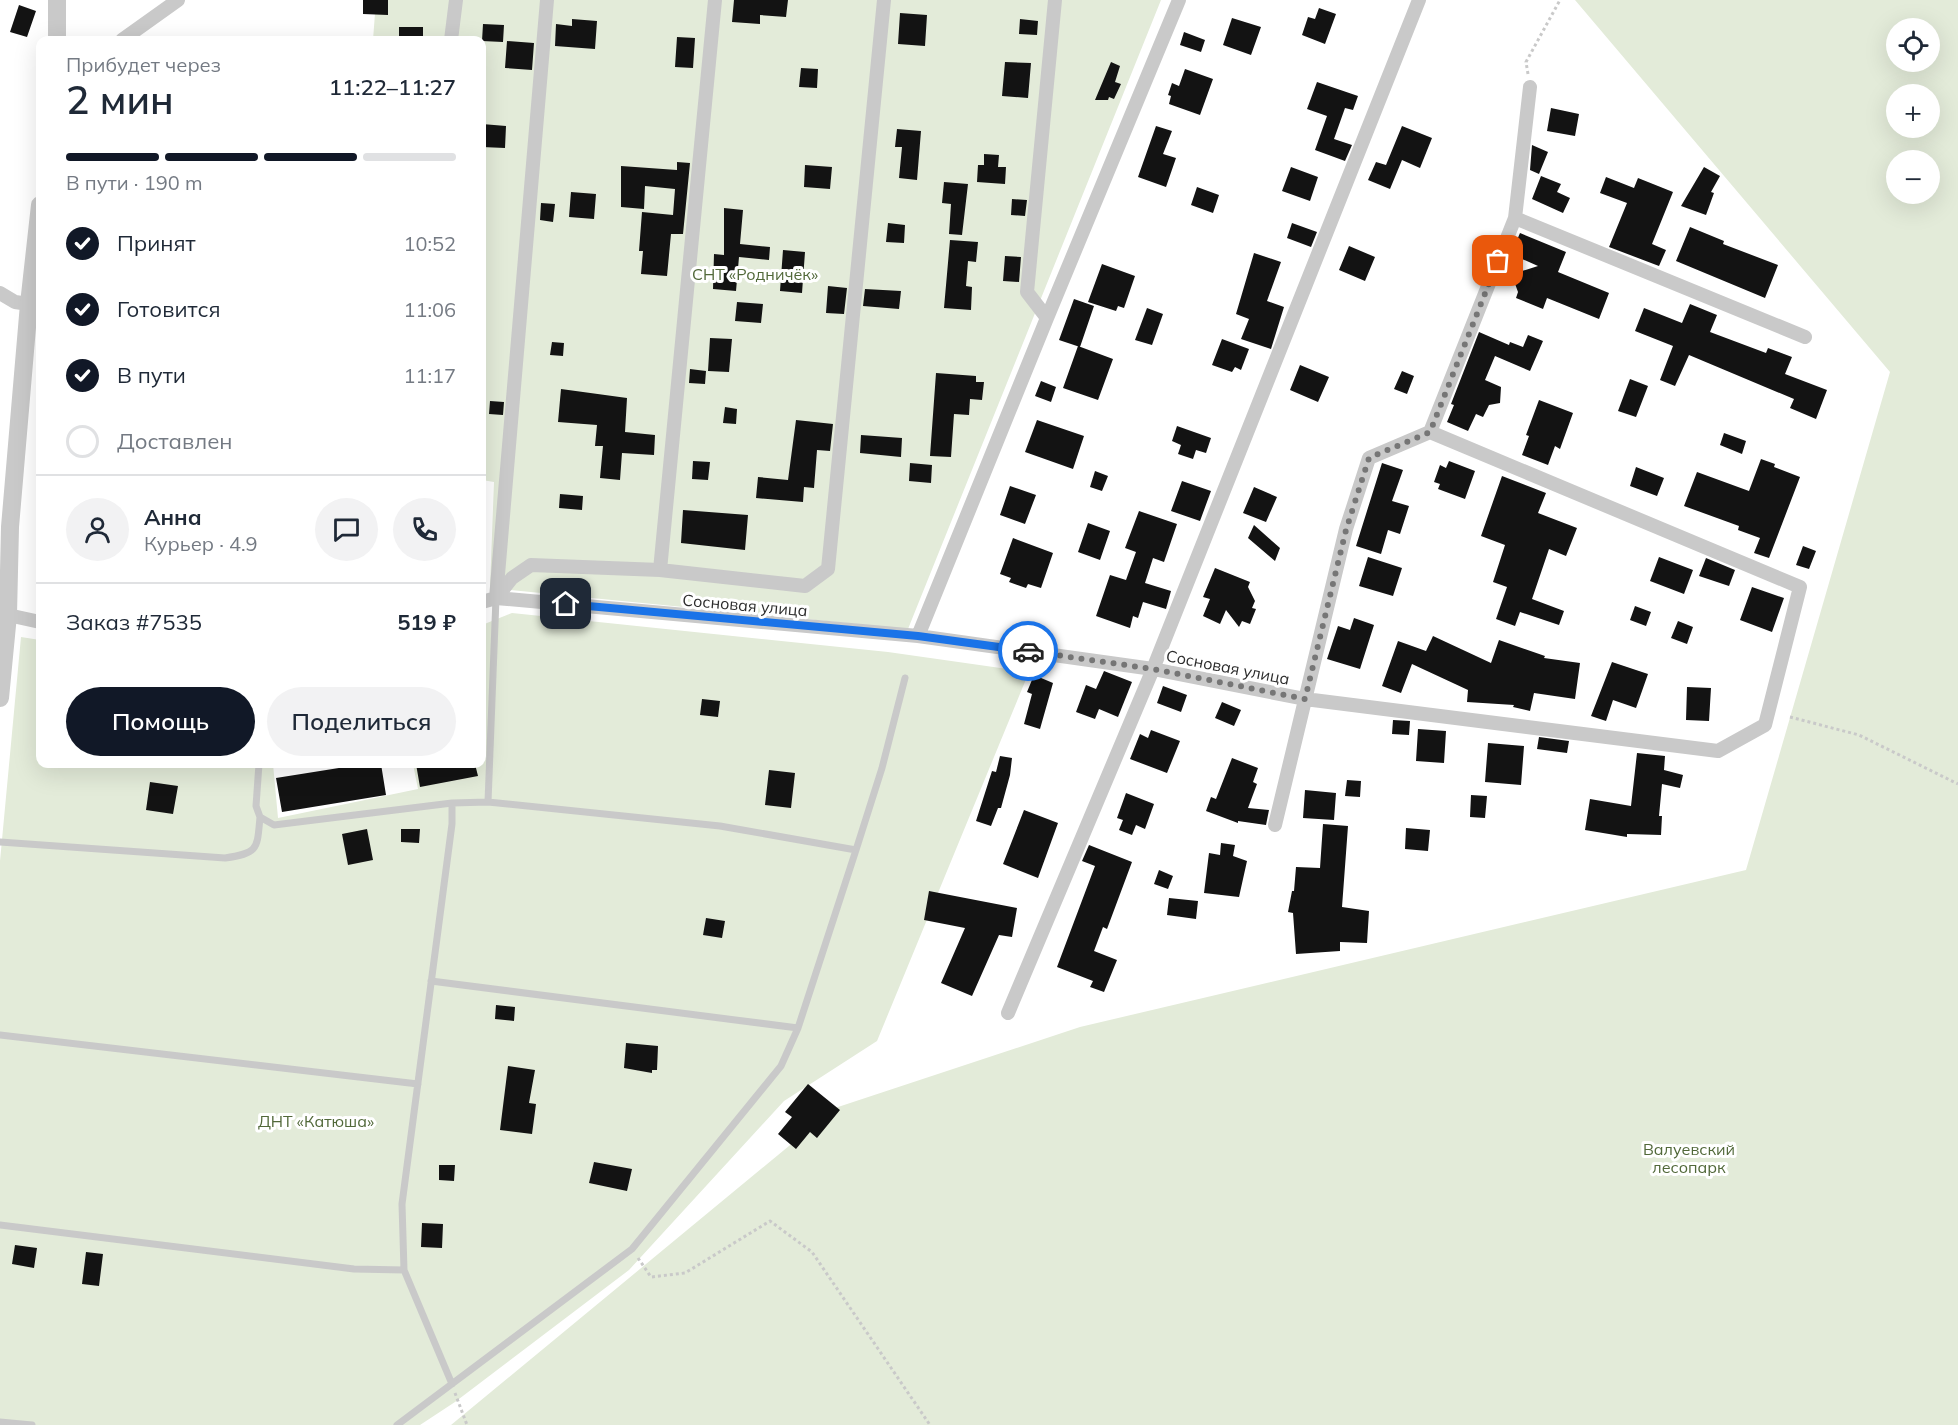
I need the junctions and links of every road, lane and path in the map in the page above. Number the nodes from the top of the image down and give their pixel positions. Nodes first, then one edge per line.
1 (57, 0) edge
2 (178, 0) edge
3 (456, 0) edge
4 (547, 0) edge
5 (715, 0) edge
6 (884, 0) edge
7 (1055, 0) edge
8 (1179, 0) edge
9 (1419, 0) edge
10 (1560, 0) edge
11 (57, 36) edge
12 (128, 36) edge
13 (452, 36) edge
14 (1530, 87) joint
15 (1515, 218) junction
16 (36, 240) edge
17 (0, 293) edge
18 (29, 304) junction
19 (1047, 318) junction
20 (1806, 337) dead end
21 (1430, 432) junction
22 (5, 526) edge
23 (660, 570) junction
24 (496, 598) junction
25 (486, 601) edge
26 (8, 615) junction
27 (36, 620) edge
28 (918, 636) junction
29 (1153, 669) junction
30 (905, 678) dead end
31 (0, 698) edge
32 (1305, 699) junction
33 (1790, 717) dead end
34 (259, 768) edge
35 (1958, 784) edge
36 (488, 802) junction
37 (452, 803) junction
38 (260, 817) junction
39 (1275, 825) dead end
40 (0, 842) edge
41 (856, 850) junction
42 (431, 981) junction
43 (1008, 1013) dead end
44 (798, 1028) junction
45 (0, 1035) edge
46 (418, 1084) junction
47 (0, 1225) edge
48 (632, 1249) junction
49 (404, 1270) junction
50 (452, 1384) junction
51 (0, 1422) edge
52 (32, 1425) edge
53 (397, 1425) edge
54 (467, 1425) edge
55 (930, 1425) edge

1 - 11 street
2 - 12 street
3 - 13 street
4 - 24 street
5 - 23 street
6 - 23 street
7 - 19 street
8 - 19 street
9 - 29 street
10 - 14 path
14 - 15 street
15 - 20 street
15 - 21 street
16 - 18 street
17 - 18 street
18 - 22 street
19 - 28 street
21 - 32 street
21 - 32 street, Сосновая улица
22 - 26 street
23 - 24 street
24 - 25 street, Сосновая улица
24 - 28 street, Сосновая улица
24 - 36 lane
26 - 27 street
26 - 31 street
28 - 29 street, Сосновая улица
29 - 32 street, Сосновая улица
29 - 43 street
30 - 41 lane
32 - 39 street
33 - 35 path
34 - 38 lane
36 - 37 lane
36 - 41 lane
37 - 38 lane
37 - 42 lane
38 - 40 lane
41 - 44 lane
42 - 44 lane
42 - 46 lane
44 - 48 lane
45 - 46 lane
46 - 49 lane
47 - 49 lane
48 - 50 lane
48 - 55 path
49 - 50 lane
50 - 53 lane
50 - 54 path
51 - 52 lane

